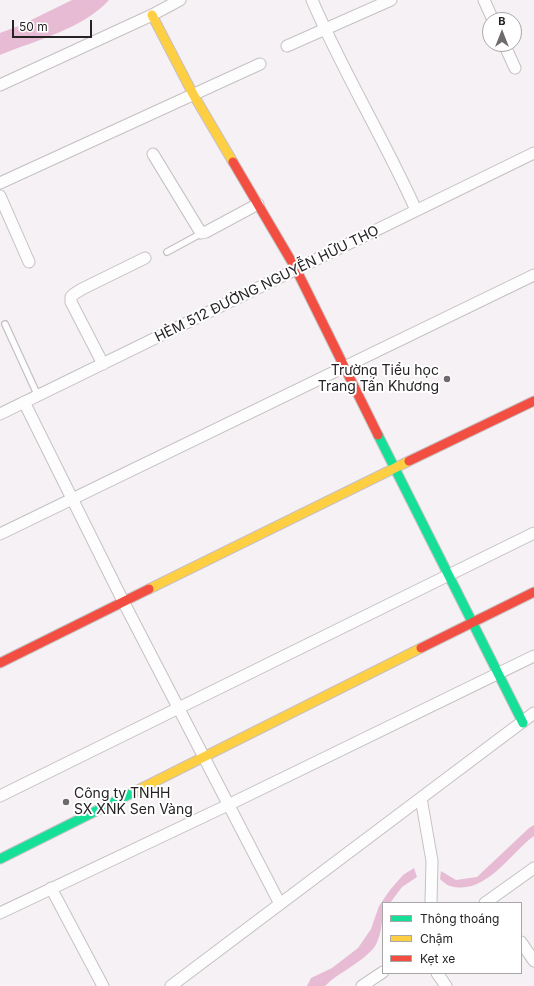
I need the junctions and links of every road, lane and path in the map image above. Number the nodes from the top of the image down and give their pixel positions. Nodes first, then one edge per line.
1 (180, 0) edge
2 (312, 0) edge
3 (391, 0) edge
4 (484, 0) edge
5 (489, 12) edge
6 (152, 15) junction
7 (325, 30) junction
8 (287, 46) dead end
9 (508, 52) edge
10 (260, 64) dead end
11 (515, 68) dead end
12 (0, 85) edge
13 (193, 94) junction
14 (534, 153) edge
15 (153, 154) dead end
16 (0, 183) edge
17 (0, 196) edge
18 (258, 204) junction
19 (416, 210) junction
20 (202, 233) junction
21 (167, 252) dead end
22 (145, 258) dead end
23 (29, 262) dead end
24 (296, 269) junction
25 (534, 275) edge
26 (5, 324) dead end
27 (103, 364) junction
28 (344, 366) junction
29 (38, 396) junction
30 (534, 401) edge
31 (24, 402) junction
32 (0, 414) edge
33 (394, 468) junction
34 (72, 499) junction
35 (534, 533) edge
36 (0, 534) edge
37 (448, 575) junction
38 (534, 592) edge
39 (123, 601) junction
40 (472, 623) junction
41 (534, 656) edge
42 (0, 663) edge
43 (498, 674) junction
44 (179, 708) junction
45 (534, 713) edge
46 (523, 723) junction
47 (204, 757) junction
48 (0, 796) edge
49 (421, 798) junction
50 (228, 805) junction
51 (0, 859) edge
52 (534, 868) edge
53 (51, 888) junction
54 (431, 899) edge
55 (490, 902) edge
56 (280, 904) junction
57 (0, 913) edge
58 (522, 943) edge
59 (534, 961) edge
60 (382, 973) edge
61 (438, 974) edge
62 (103, 986) edge
63 (171, 986) edge
64 (362, 986) edge
65 (446, 986) edge

1 - 6 street
2 - 7 street
3 - 7 street
4 - 5 street
6 - 12 street
6 - 13 street
7 - 8 street
7 - 19 street
9 - 11 street
10 - 13 street
13 - 16 street
13 - 18 street
14 - 19 street, HẺM 512 ĐƯỜNG NGUYỄN HỮU THỌ
15 - 20 street
17 - 23 street
18 - 20 street
18 - 24 street
19 - 24 street, HẺM 512 ĐƯỜNG NGUYỄN HỮU THỌ
20 - 21 lane
22 - 27 street
24 - 27 street, HẺM 512 ĐƯỜNG NGUYỄN HỮU THỌ
24 - 28 street
25 - 28 street
26 - 29 lane
27 - 29 street, HẺM 512 ĐƯỜNG NGUYỄN HỮU THỌ
28 - 33 street
28 - 34 street
29 - 31 street, HẺM 512 ĐƯỜNG NGUYỄN HỮU THỌ
30 - 33 street
31 - 32 street, HẺM 512 ĐƯỜNG NGUYỄN HỮU THỌ
31 - 34 street
33 - 37 street
33 - 39 street
34 - 36 street
34 - 39 street
35 - 37 street
37 - 40 street
37 - 44 street
38 - 40 street
39 - 42 street
39 - 44 street
40 - 43 street
40 - 47 street
41 - 43 street
43 - 46 street
43 - 50 street
44 - 47 street
44 - 48 street
45 - 46 street
46 - 49 street
47 - 50 street
47 - 51 street
49 - 54 street
49 - 56 street
50 - 53 street
50 - 56 street
52 - 55 street
53 - 57 street
53 - 62 street
56 - 63 street
58 - 59 street
60 - 64 street
61 - 65 street

